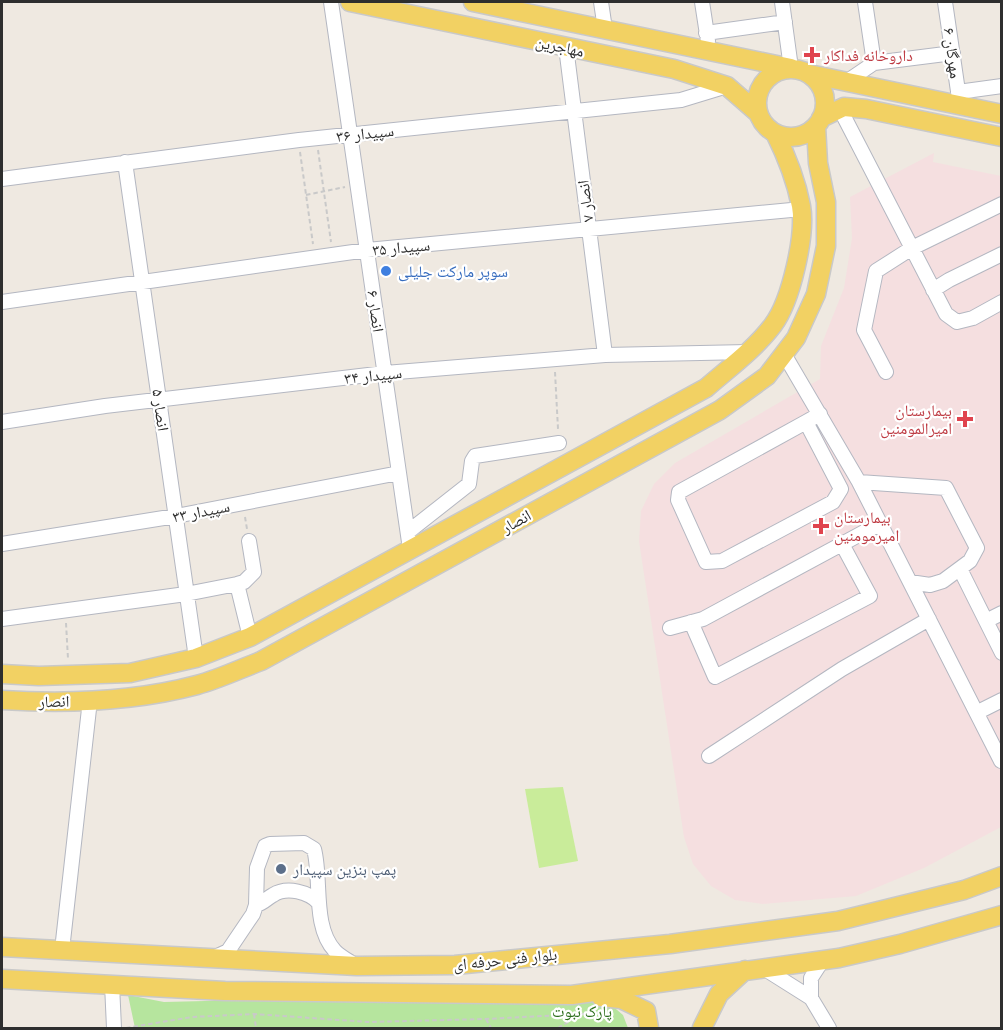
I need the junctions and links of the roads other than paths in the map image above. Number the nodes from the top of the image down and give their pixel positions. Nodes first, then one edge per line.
1 (331, 2) edge
2 (351, 2) edge
3 (473, 2) edge
4 (601, 2) edge
5 (702, 2) edge
6 (782, 2) edge
7 (787, 2) edge
8 (865, 2) edge
9 (945, 2) edge
10 (785, 22) junction
11 (605, 29) junction
12 (706, 33) junction
13 (566, 47) junction
14 (709, 52) junction
15 (953, 53) junction
16 (874, 63) junction
17 (791, 68) junction
18 (809, 74) junction
19 (846, 82) junction
20 (727, 86) junction
21 (1002, 86) edge
22 (959, 99) junction
23 (840, 109) junction
24 (574, 112) junction
25 (758, 113) junction
26 (1002, 114) edge
27 (818, 122) junction
28 (775, 133) junction
29 (350, 134) junction
30 (1002, 137) edge
31 (125, 162) junction
32 (2, 179) edge
33 (1002, 204) edge
34 (802, 209) junction
35 (588, 230) junction
36 (912, 248) junction
37 (367, 250) junction
38 (1002, 254) edge
39 (142, 280) junction
40 (933, 290) junction
41 (2, 302) edge
42 (1002, 302) edge
43 (748, 352) junction
44 (784, 354) junction
45 (605, 355) junction
46 (886, 372) dead end
47 (385, 373) junction
48 (159, 400) junction
49 (820, 414) junction
50 (2, 422) edge
51 (806, 422) junction
52 (608, 441) junction
53 (559, 443) road end
54 (621, 464) junction
55 (399, 473) junction
56 (859, 482) junction
57 (176, 516) junction
58 (879, 524) junction
59 (249, 541) road end
60 (409, 541) junction
61 (2, 544) edge
62 (842, 544) junction
63 (960, 569) junction
64 (416, 576) junction
65 (910, 582) junction
66 (237, 584) junction
67 (186, 594) junction
68 (1002, 613) edge
69 (929, 619) junction
70 (2, 620) edge
71 (986, 621) junction
72 (691, 622) junction
73 (670, 628) dead end
74 (250, 637) junction
75 (1002, 652) edge
76 (196, 658) junction
77 (2, 674) edge
78 (2, 700) edge
79 (90, 700) junction
80 (1002, 700) edge
81 (978, 712) junction
82 (709, 756) dead end
83 (1001, 761) edge
84 (1002, 876) edge
85 (319, 903) junction
86 (256, 905) junction
87 (1002, 915) edge
88 (2, 947) edge
89 (62, 950) junction
90 (213, 958) junction
91 (839, 958) junction
92 (357, 966) junction
93 (765, 969) junction
94 (745, 970) junction
95 (2, 979) edge
96 (112, 984) junction
97 (572, 995) junction
98 (811, 998) junction
99 (114, 1029) edge
100 (649, 1029) edge
101 (702, 1029) edge
102 (829, 1029) edge

1 - 29 street, انصار ۶
2 - 13 main road, مهاجرین
3 - 11 main road, مهاجرین
4 - 11 street
5 - 12 street
6 - 7 street
6 - 10 street
8 - 16 street
9 - 15 street, مهرگان ۶
10 - 12 street
10 - 17 street
11 - 14 main road, مهاجرین
12 - 14 street
13 - 20 main road, مهاجرین
13 - 24 street, انصار ۷
14 - 17 main road, مهاجرین
15 - 16 street
15 - 22 street, مهرگان ۶
16 - 19 street
17 - 18 main road
17 - 25 main road
18 - 19 main road
18 - 27 main road
19 - 22 main road
20 - 24 street, سپیدار ۳۶
20 - 25 main road, مهاجرین
21 - 22 street
22 - 26 main road
23 - 27 main road
23 - 30 main road
23 - 36 street
24 - 29 street, سپیدار ۳۶
24 - 35 street, انصار ۷
25 - 28 main road
27 - 28 main road
27 - 44 main road, انصار
28 - 34 main road, انصار
29 - 31 street, سپیدار ۳۶
29 - 37 street, انصار ۶
31 - 32 street, سپیدار ۳۶
31 - 39 street, انصار ۵
33 - 36 street
34 - 35 street, سپیدار ۳۵
34 - 43 main road, انصار
35 - 37 street, سپیدار ۳۵
35 - 45 street, انصار ۷
36 - 40 street
36 - 46 street
37 - 39 street, سپیدار ۳۵
37 - 47 street, انصار ۶
38 - 40 street
39 - 41 street, سپیدار ۳۵
39 - 48 street, انصار ۵
40 - 42 street
43 - 45 street, سپیدار ۳۴
43 - 52 main road, انصار
44 - 49 street
44 - 54 main road, انصار
45 - 47 street, سپیدار ۳۴
47 - 48 street, سپیدار ۳۴
47 - 55 street, انصار ۶
48 - 50 street, سپیدار ۳۴
48 - 57 street, انصار ۵
49 - 51 street
49 - 56 street
51 - 51 street
52 - 54 main road
52 - 60 main road, انصار
53 - 60 street
54 - 64 main road, انصار
55 - 57 street, سپیدار ۳۳
55 - 60 street, انصار ۶
56 - 58 street
56 - 63 street
57 - 61 street, سپیدار ۳۳
57 - 67 street, انصار ۵
58 - 62 street
58 - 65 street
59 - 66 street
60 - 64 main road
60 - 74 main road, انصار
62 - 72 street
62 - 72 street
63 - 65 street
63 - 71 street
64 - 79 main road, انصار
65 - 69 street
66 - 67 street
66 - 74 street
67 - 70 street
67 - 76 street, انصار ۵
68 - 71 street
69 - 81 street
69 - 82 street
71 - 75 street
72 - 73 street
74 - 76 main road, انصار
76 - 77 main road, انصار
78 - 79 main road, انصار
79 - 89 street
80 - 81 street
81 - 83 street
84 - 92 main road, بلوار فنی حرفه ای
85 - 86 street
85 - 86 street
85 - 92 street
86 - 90 street
87 - 91 main road, بلوار فنی حرفه ای
88 - 89 main road, بلوار فنی حرفه ای
89 - 90 main road, بلوار فنی حرفه ای
90 - 92 main road, بلوار فنی حرفه ای
91 - 93 main road, بلوار فنی حرفه ای
91 - 98 street
93 - 94 main road, بلوار فنی حرفه ای
93 - 98 street
94 - 97 main road, بلوار فنی حرفه ای
94 - 101 main road
95 - 96 main road, بلوار فنی حرفه ای
96 - 97 main road, بلوار فنی حرفه ای
96 - 99 street
97 - 100 main road
98 - 102 street

